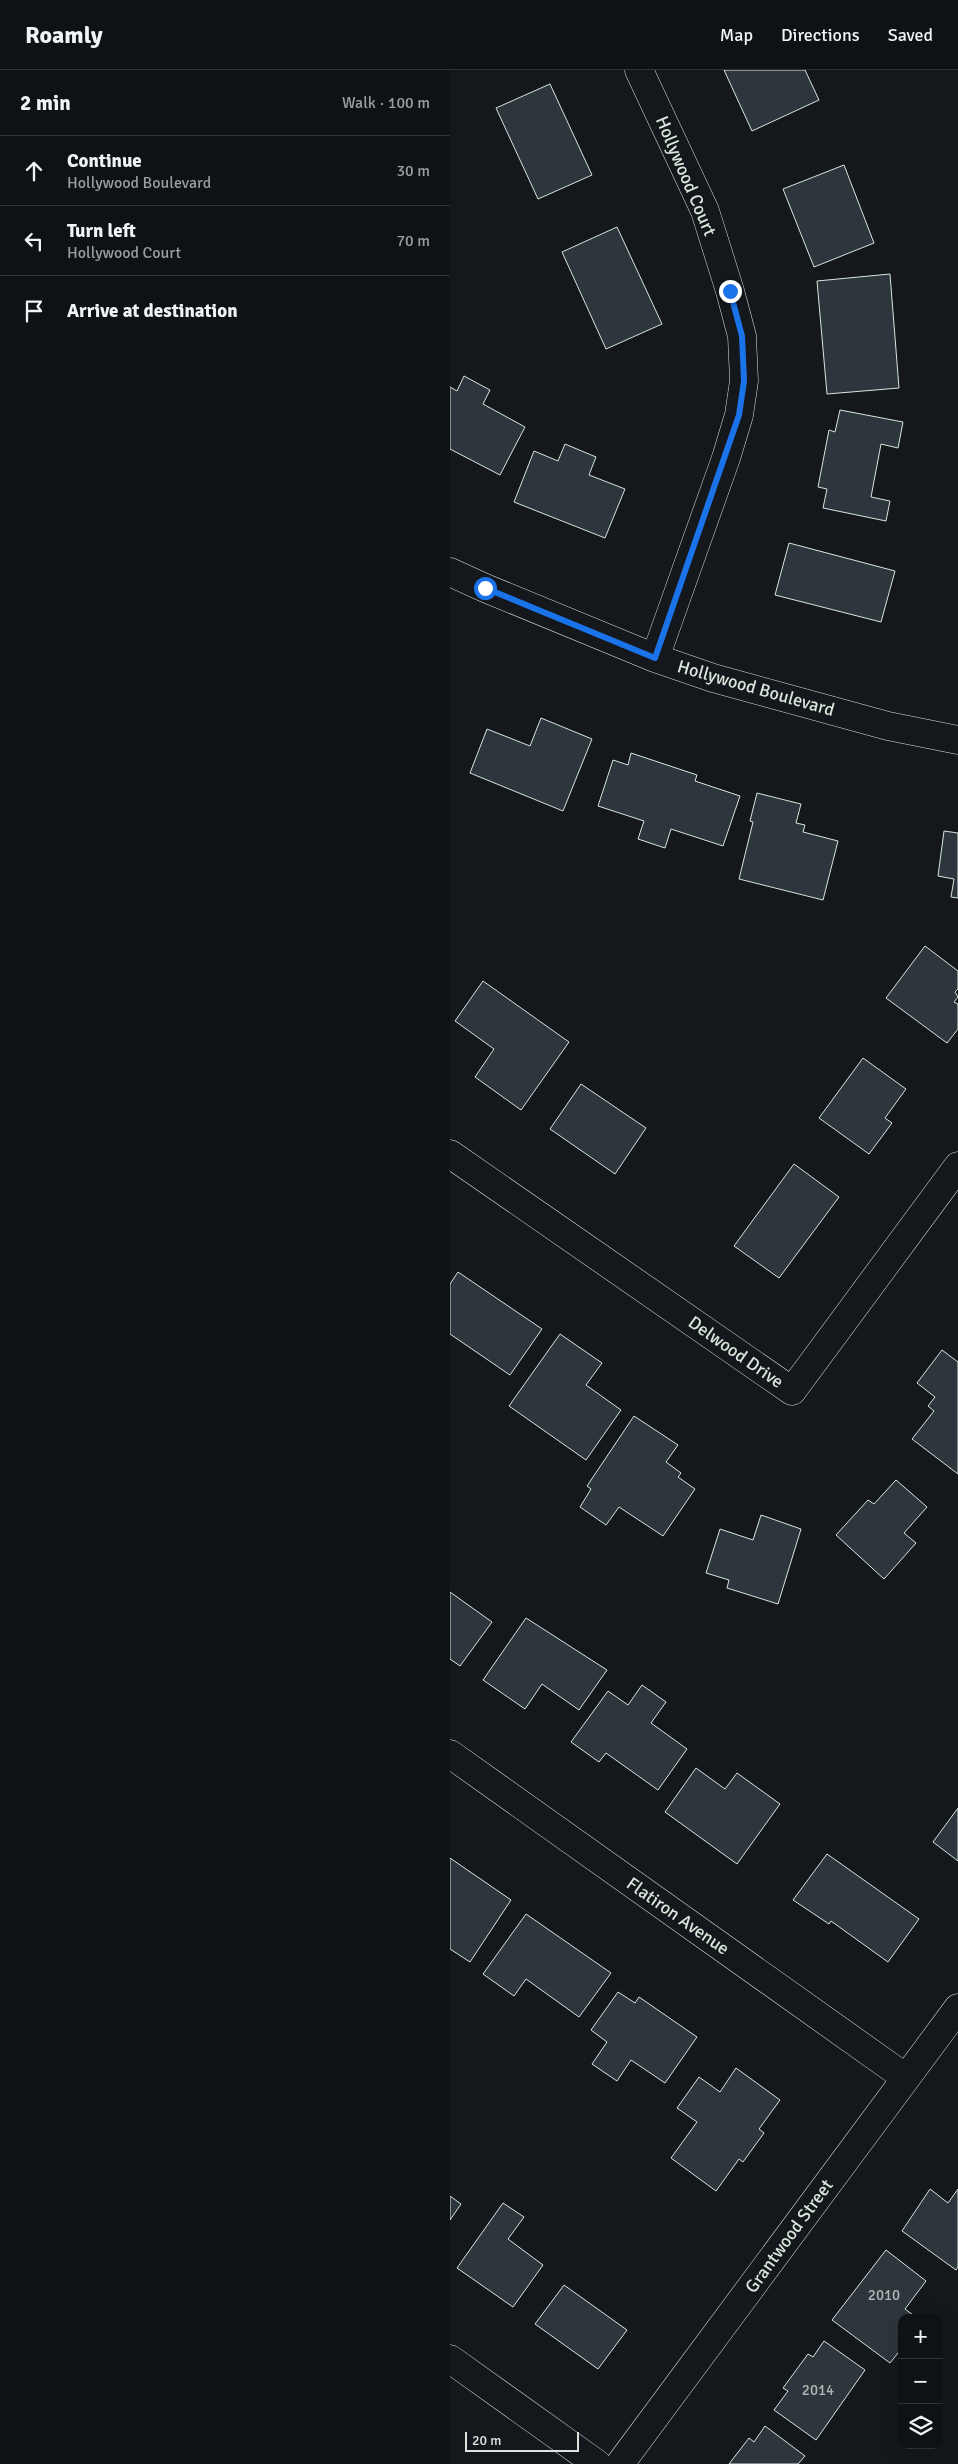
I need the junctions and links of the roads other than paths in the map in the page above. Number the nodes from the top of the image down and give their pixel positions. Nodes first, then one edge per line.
1 (639, 70) edge
2 (450, 572) edge
3 (655, 658) junction
4 (958, 740) edge
5 (450, 1154) edge
6 (958, 1166) edge
7 (450, 1754) edge
8 (958, 2008) edge
9 (906, 2078) junction
10 (450, 2359) edge
11 (597, 2464) edge
12 (620, 2464) edge

1 - 3 street, Hollywood Court
2 - 3 street, Hollywood Boulevard
3 - 4 street, Hollywood Boulevard
5 - 6 street, Delwood Drive
7 - 9 street, Flatiron Avenue
8 - 9 street, Grantwood Street
9 - 12 street, Grantwood Street
10 - 11 street

